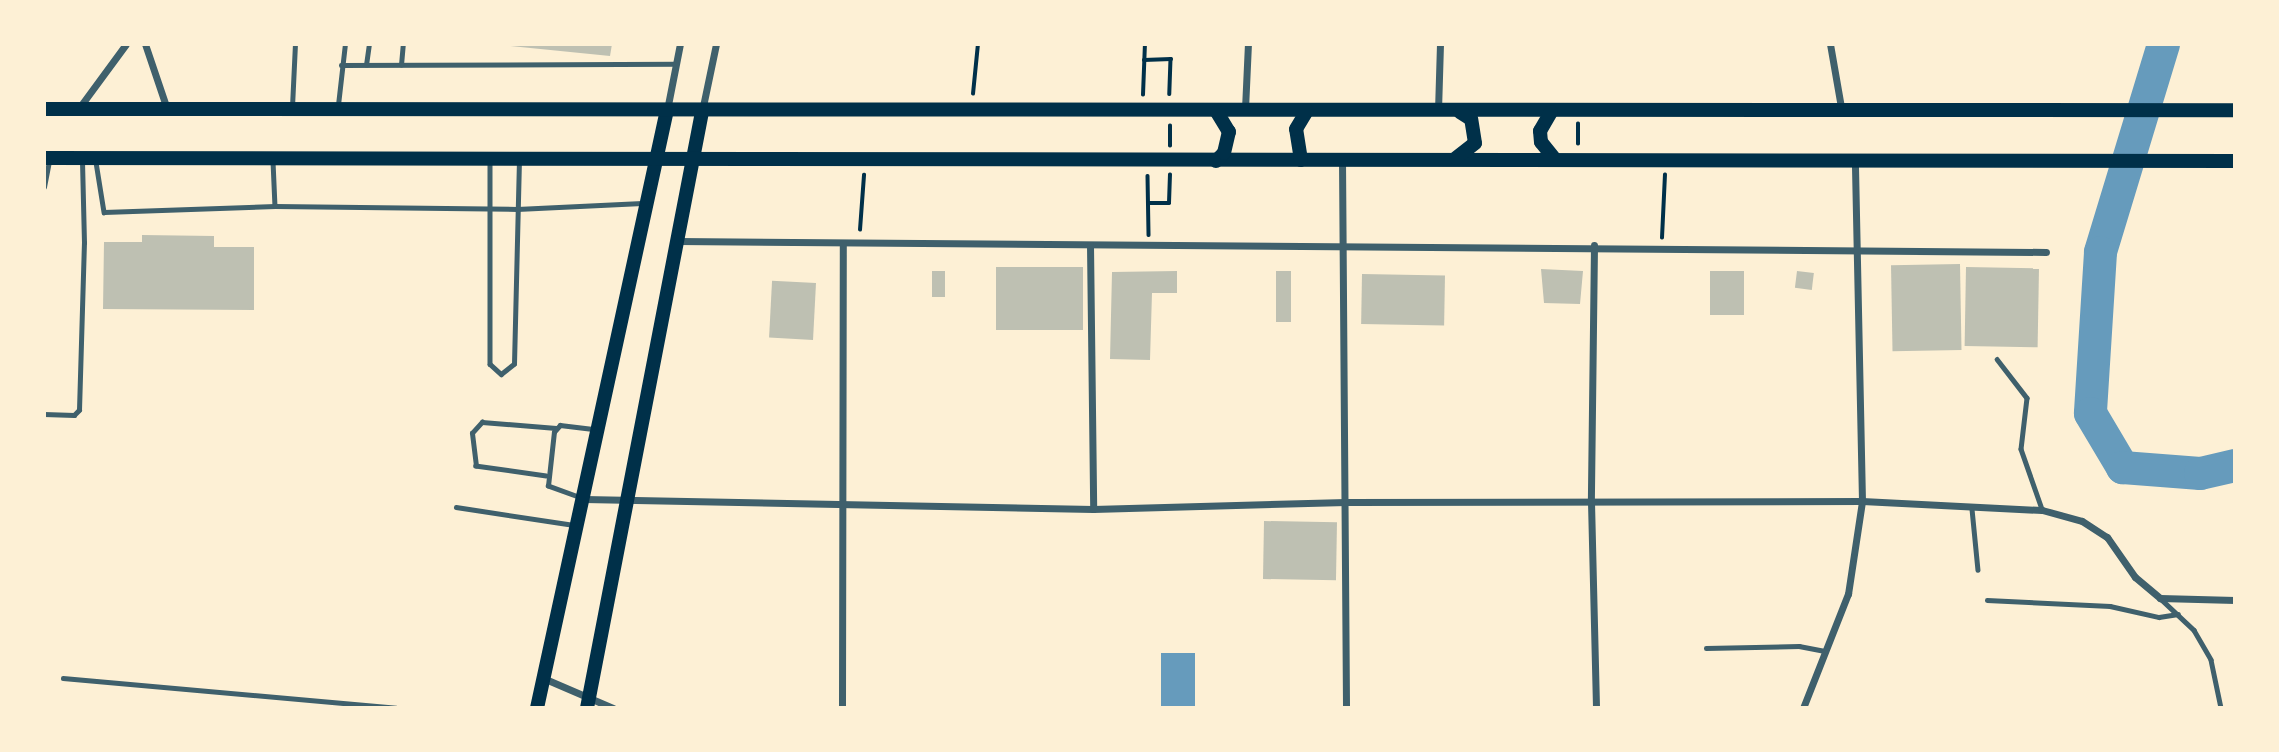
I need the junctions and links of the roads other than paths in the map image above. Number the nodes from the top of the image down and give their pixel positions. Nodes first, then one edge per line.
1 (126, 44) edge
2 (145, 44) edge
3 (295, 44) edge
4 (345, 44) edge
5 (369, 44) edge
6 (403, 44) edge
7 (680, 44) edge
8 (716, 44) edge
9 (1248, 44) edge
10 (1440, 44) edge
11 (1830, 44) edge
12 (676, 64) junction
13 (341, 65) junction
14 (366, 65) junction
15 (401, 65) junction
16 (1841, 107) junction
17 (292, 108) junction
18 (337, 108) junction
19 (44, 109) edge
20 (78, 109) junction
21 (167, 110) junction
22 (667, 110) junction
23 (2235, 110) edge
24 (702, 111) junction
25 (1244, 111) junction
26 (1307, 111) junction
27 (1217, 112) junction
28 (1438, 112) junction
29 (1460, 112) junction
30 (1551, 112) junction
31 (520, 156) junction
32 (490, 157) junction
33 (658, 157) junction
34 (693, 157) junction
35 (47, 158) edge
36 (89, 158) junction
37 (1457, 158) junction
38 (273, 159) junction
39 (1342, 159) junction
40 (1555, 159) junction
41 (1855, 159) junction
42 (1301, 160) junction
43 (1216, 161) junction
44 (2235, 161) edge
45 (44, 187) edge
46 (649, 203) junction
47 (275, 206) junction
48 (488, 208) junction
49 (517, 209) junction
50 (677, 241) junction
51 (843, 243) junction
52 (1090, 245) junction
53 (1343, 245) junction
54 (1594, 245) junction
55 (1854, 249) junction
56 (2046, 252) dead end
57 (1997, 359) dead end
58 (44, 414) edge
59 (556, 428) junction
60 (599, 430) junction
61 (546, 476) junction
62 (584, 499) junction
63 (630, 499) junction
64 (844, 501) junction
65 (1862, 501) junction
66 (1346, 502) junction
67 (1591, 502) junction
68 (456, 508) dead end
69 (1093, 509) junction
70 (1972, 509) junction
71 (2042, 510) junction
72 (578, 526) junction
73 (1978, 570) dead end
74 (2160, 598) junction
75 (1987, 600) dead end
76 (2235, 600) edge
77 (2178, 614) junction
78 (1706, 648) dead end
79 (1826, 652) junction
80 (63, 678) dead end
81 (543, 678) junction
82 (588, 703) edge
83 (341, 706) edge
84 (396, 708) edge
85 (537, 708) edge
86 (613, 708) edge
87 (842, 708) edge
88 (1346, 708) edge
89 (1596, 708) edge
90 (1803, 708) edge
91 (2221, 708) edge

1 - 20 street
2 - 21 street
3 - 17 lane
4 - 13 lane
5 - 14 lane
6 - 15 lane
7 - 12 street
8 - 24 street
9 - 25 street
10 - 28 street
11 - 16 street
12 - 15 lane
12 - 22 street
13 - 14 lane
13 - 18 lane
14 - 15 lane
16 - 23 main road
16 - 30 main road
17 - 18 main road
17 - 21 main road
18 - 22 main road
19 - 20 main road
20 - 21 main road
22 - 24 main road
22 - 33 main road
24 - 27 main road
24 - 34 main road
25 - 26 main road
25 - 27 main road
26 - 28 main road
26 - 42 main road
27 - 43 main road
28 - 29 main road
29 - 30 main road
29 - 37 main road
30 - 40 main road
31 - 32 main road
31 - 33 main road
31 - 49 lane
32 - 38 main road
32 - 48 lane
33 - 34 main road
33 - 46 main road
34 - 43 main road
34 - 50 main road
35 - 36 main road
35 - 45 lane
36 - 38 main road
36 - 47 lane
36 - 58 lane
37 - 39 main road
37 - 40 main road
38 - 47 lane
39 - 42 main road
39 - 53 street
40 - 41 main road
41 - 44 main road
41 - 55 street
42 - 43 main road
46 - 49 lane
46 - 60 main road
47 - 48 lane
48 - 49 lane
48 - 49 lane
50 - 51 street
50 - 63 main road
51 - 52 street
51 - 64 street
52 - 53 street
52 - 69 street
53 - 54 street
53 - 66 street
54 - 55 street
54 - 67 street
55 - 56 street
55 - 65 street
57 - 71 lane
59 - 60 lane
59 - 61 lane
59 - 61 lane
60 - 62 main road
61 - 62 lane
62 - 63 street
62 - 72 main road
63 - 64 street
63 - 82 main road
64 - 69 street
64 - 87 street
65 - 67 street
65 - 70 street
65 - 79 street
66 - 67 street
66 - 69 street
66 - 88 street
67 - 89 street
68 - 72 lane
70 - 71 street
70 - 73 lane
71 - 74 street
72 - 81 main road
74 - 76 street
74 - 77 lane
75 - 77 lane
77 - 91 lane
78 - 79 lane
79 - 90 street
80 - 83 lane
81 - 82 street
81 - 85 main road
82 - 86 street
83 - 84 lane

